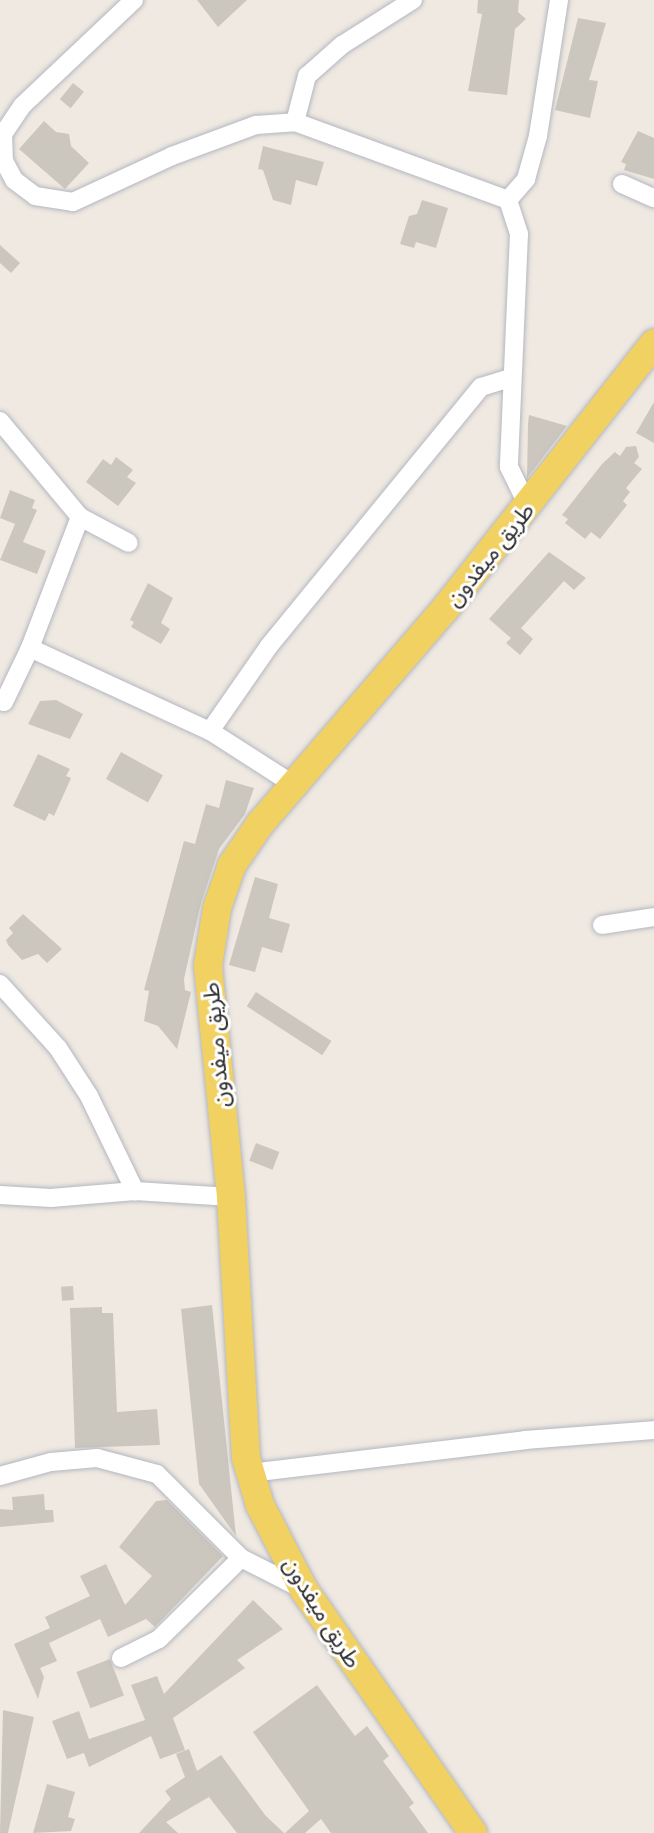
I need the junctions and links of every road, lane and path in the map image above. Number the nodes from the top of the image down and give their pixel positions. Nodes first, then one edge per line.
1 (134, 0) edge
2 (413, 0) edge
3 (559, 0) edge
4 (295, 122) junction
5 (622, 184) dead end
6 (654, 198) edge
7 (508, 200) junction
8 (654, 343) edge
9 (511, 378) junction
10 (0, 421) edge
11 (528, 506) junction
12 (79, 517) junction
13 (129, 543) dead end
14 (30, 648) junction
15 (4, 702) dead end
16 (210, 731) junction
17 (291, 783) junction
18 (654, 917) edge
19 (602, 925) dead end
20 (0, 984) edge
21 (135, 1191) junction
22 (0, 1195) edge
23 (231, 1197) junction
24 (654, 1430) edge
25 (250, 1473) junction
26 (0, 1476) edge
27 (241, 1558) junction
28 (304, 1590) junction
29 (121, 1658) dead end
30 (473, 1833) edge

1 - 4 street
2 - 4 street
3 - 7 street
4 - 7 street
5 - 6 street
7 - 9 street
8 - 11 main road, طريق ميفدون
9 - 11 street
9 - 16 street
10 - 12 street
11 - 17 main road, طريق ميفدون
12 - 13 street
12 - 14 street
14 - 15 street
14 - 16 street
16 - 17 street
17 - 23 main road, طريق ميفدون
18 - 19 street
20 - 21 street
21 - 22 street
21 - 23 street
23 - 25 main road, طريق ميفدون
24 - 25 street
25 - 28 main road, طريق ميفدون
26 - 27 street
27 - 28 street
27 - 29 street
28 - 30 main road, طريق ميفدون

